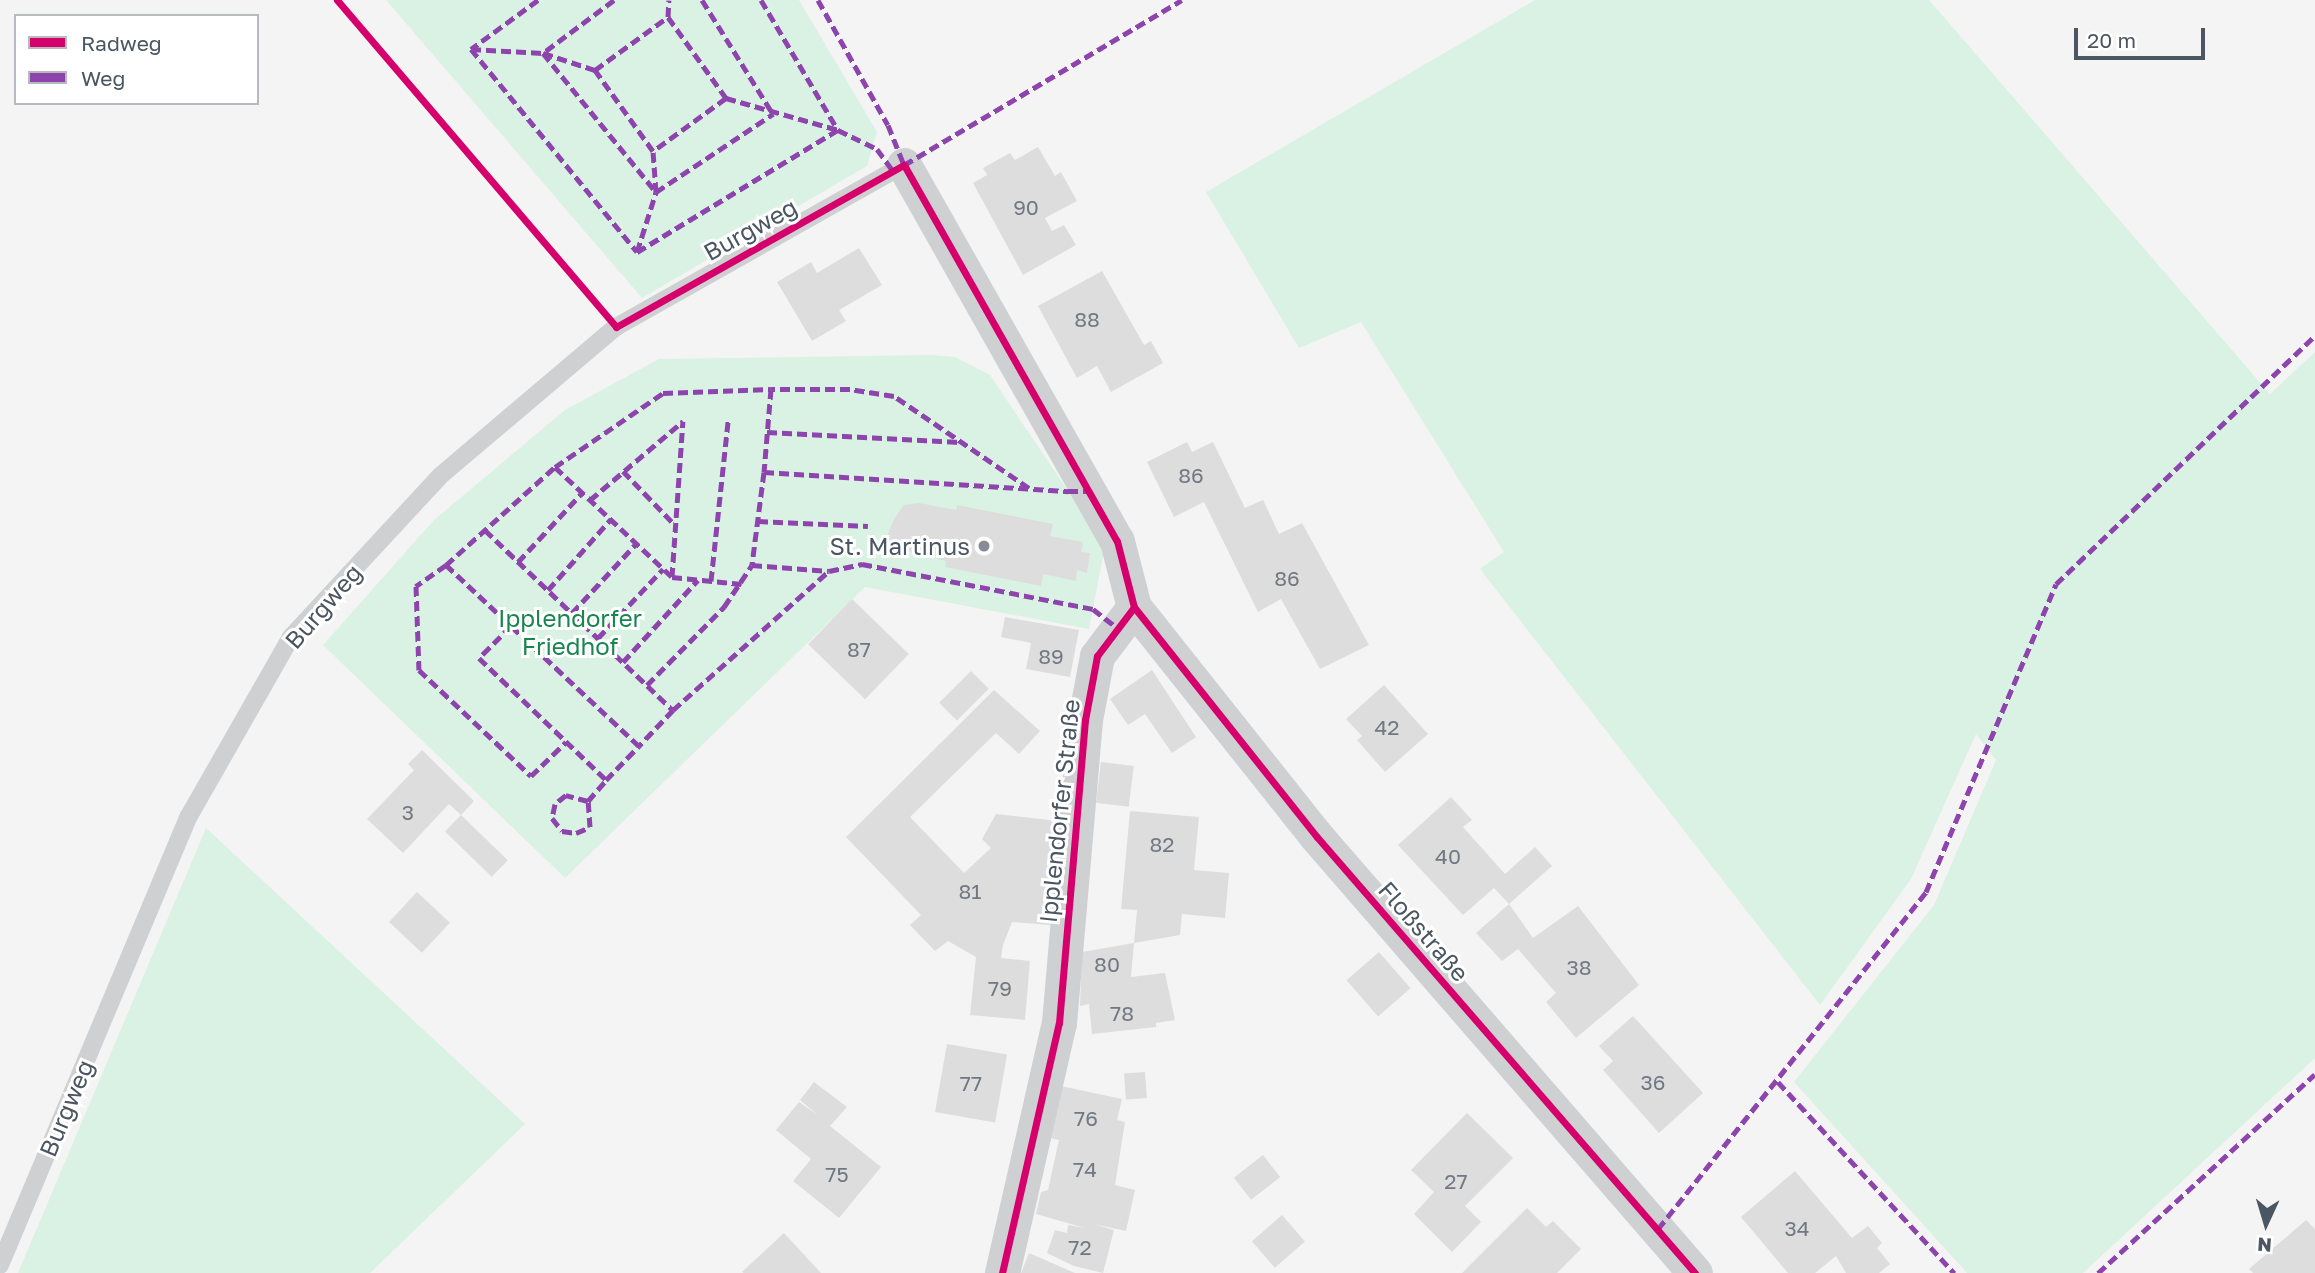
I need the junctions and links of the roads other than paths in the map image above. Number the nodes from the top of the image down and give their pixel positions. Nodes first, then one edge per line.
1 (904, 165) joint
2 (1134, 607) junction
3 (0, 1265) edge
4 (1002, 1273) edge
5 (1695, 1273) edge

1 - 2 street
1 - 3 lane, Burgweg
2 - 4 street, Ipplendorfer Straße
2 - 5 street, Floßstraße

